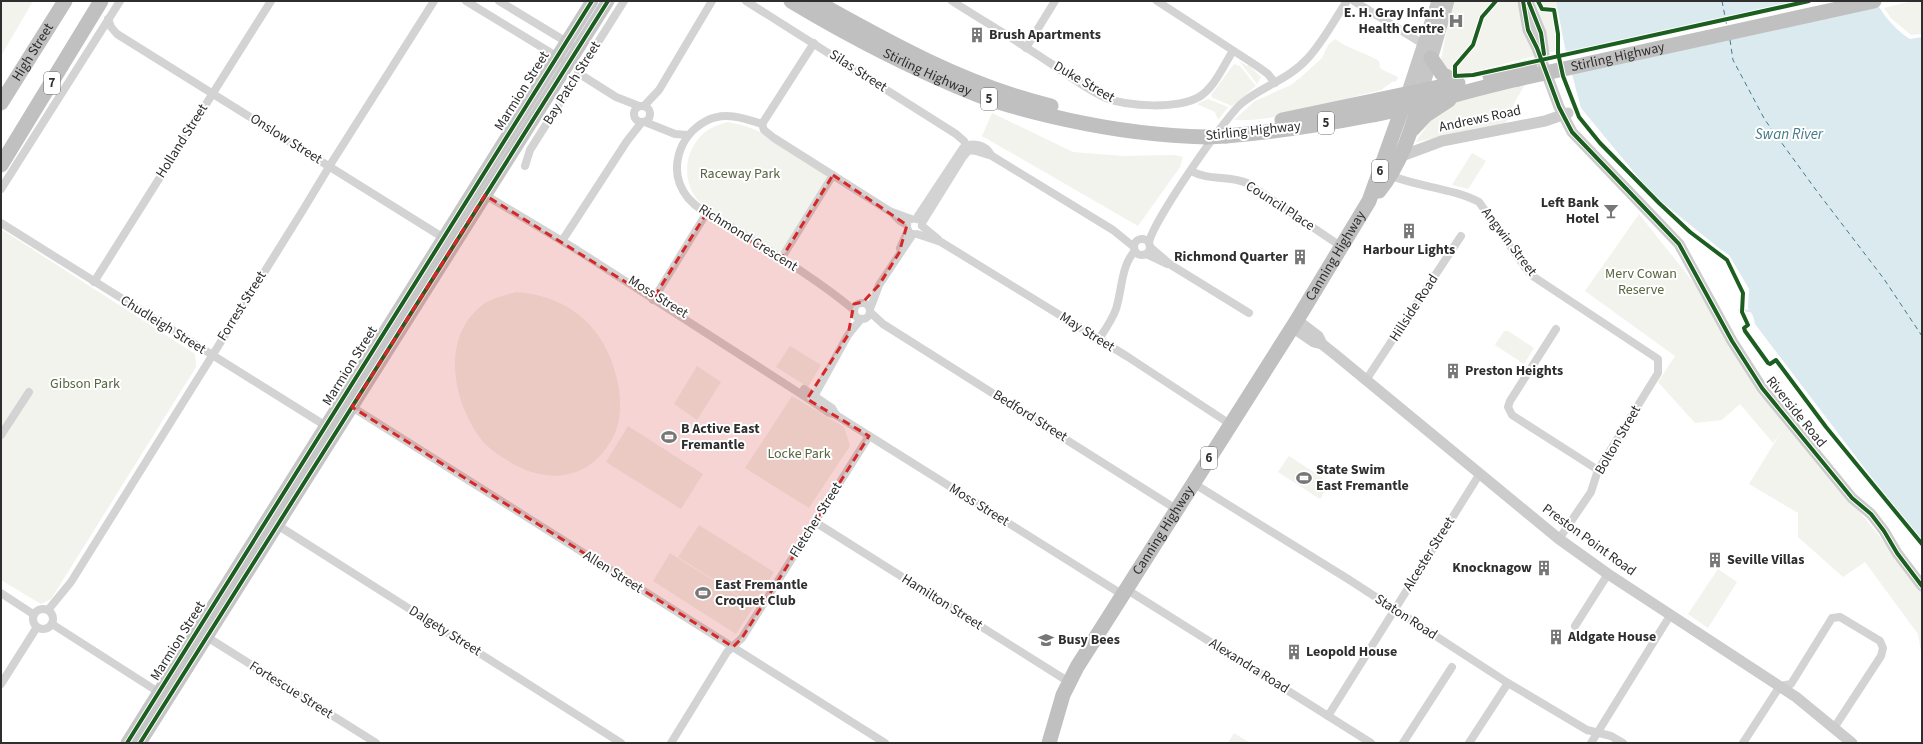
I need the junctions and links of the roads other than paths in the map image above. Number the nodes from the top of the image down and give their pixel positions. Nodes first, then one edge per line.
1 (65, 1) edge
2 (101, 1) edge
3 (120, 1) edge
4 (271, 1) edge
5 (434, 1) edge
6 (466, 1) edge
7 (499, 1) edge
8 (592, 1) edge
9 (608, 1) edge
10 (624, 1) edge
11 (712, 1) edge
12 (746, 1) edge
13 (791, 1) edge
14 (815, 1) edge
15 (952, 1) edge
16 (1055, 1) edge
17 (1157, 1) edge
18 (1347, 1) edge
19 (1354, 1) edge
20 (1438, 1) edge
21 (1448, 1) edge
22 (1523, 1) edge
23 (1529, 1) edge
24 (1841, 1) edge
25 (1874, 1) edge
26 (511, 4) edge
27 (108, 19) junction
28 (117, 34) junction
29 (97, 36) junction
30 (567, 42) junction
31 (814, 43) junction
32 (1423, 44) junction
33 (1026, 48) junction
34 (578, 49) junction
35 (1233, 51) junction
36 (1432, 58) junction
37 (563, 60) junction
38 (578, 73) junction
39 (1490, 80) junction
40 (1275, 83) junction
41 (1460, 88) junction
42 (212, 94) junction
43 (1412, 99) junction
44 (1, 103) edge
45 (642, 114) junction
46 (1566, 114) junction
47 (1368, 116) junction
48 (765, 123) junction
49 (1229, 131) junction
50 (672, 132) junction
51 (1210, 132) junction
52 (1410, 132) junction
53 (684, 140) junction
54 (1391, 140) junction
55 (968, 147) junction
56 (1399, 157) junction
57 (1, 165) edge
58 (329, 166) junction
59 (525, 166) dead end
60 (1192, 171) junction
61 (833, 175) junction
62 (1390, 175) junction
63 (475, 185) junction
64 (1, 189) edge
65 (487, 193) junction
66 (1369, 201) junction
67 (706, 214) junction
68 (1, 223) edge
69 (915, 226) junction
70 (1113, 230) junction
71 (1461, 236) dead end
72 (443, 237) junction
73 (563, 240) junction
74 (1145, 242) junction
75 (455, 244) junction
76 (1342, 247) junction
77 (1139, 252) junction
78 (781, 259) junction
79 (1171, 265) junction
80 (94, 282) junction
81 (880, 285) junction
82 (654, 297) junction
83 (857, 307) junction
84 (1249, 313) dead end
85 (867, 315) junction
86 (1294, 323) junction
87 (1556, 329) dead end
88 (848, 335) junction
89 (1097, 338) junction
90 (212, 356) junction
91 (1658, 359) joint
92 (1366, 380) junction
93 (29, 392) dead end
94 (811, 397) junction
95 (347, 404) junction
96 (1230, 424) junction
97 (326, 426) junction
98 (1, 435) edge
99 (869, 436) junction
100 (1598, 470) junction
101 (1479, 475) junction
102 (1193, 483) junction
103 (1176, 509) junction
104 (272, 522) junction
105 (815, 522) junction
106 (1559, 539) junction
107 (1608, 574) junction
108 (1922, 578) edge
109 (1922, 586) edge
110 (1125, 592) junction
111 (1, 593) edge
112 (1394, 609) junction
113 (48, 610) junction
114 (33, 614) junction
115 (1671, 614) junction
116 (52, 624) junction
117 (1575, 626) dead end
118 (37, 627) junction
119 (207, 637) junction
120 (733, 647) junction
121 (1452, 667) dead end
122 (1069, 682) junction
123 (1508, 683) junction
124 (1, 684) edge
125 (1780, 686) junction
126 (164, 695) junction
127 (1328, 716) junction
128 (1834, 728) junction
129 (1598, 732) junction
130 (127, 743) edge
131 (140, 743) edge
132 (376, 743) edge
133 (621, 743) edge
134 (671, 743) edge
135 (885, 743) edge
136 (1049, 743) edge
137 (1370, 743) edge
138 (1403, 743) edge
139 (1469, 743) edge
140 (1591, 743) edge
141 (1623, 743) edge
142 (1743, 743) edge
143 (1852, 743) edge

1 - 44 highway, High Street / 7
2 - 57 highway, 7
3 - 27 street
4 - 42 street, Holland Street
5 - 58 street, Forrest Street
6 - 37 street
7 - 26 street
8 - 30 main road, Marmion Street
9 - 34 main road, Marmion Street
10 - 38 street, Bay Patch Street
11 - 45 street
12 - 31 street, Silas Street
13 - 51 highway, Stirling Highway / 5
14 - 51 highway, Stirling Highway / 5
15 - 33 street, Duke Street
16 - 33 street
17 - 35 street
18 - 40 street
19 - 32 street
20 - 32 main road, Canning Highway / 6
21 - 36 main road, Canning Highway / 6
22 - 46 street, Riverside Road
23 - 46 street, Riverside Road
24 - 39 highway, Stirling Highway / 5, bridge
25 - 39 highway, Stirling Highway / 5, bridge
26 - 30 street
27 - 28 street, Onslow Street
27 - 29 street
28 - 29 street
28 - 42 street, Onslow Street
29 - 64 street
30 - 34 street
30 - 37 main road, Marmion Street
31 - 48 street
31 - 55 street, Silas Street
32 - 43 main road, Canning Highway / 6
33 - 35 street, Duke Street
34 - 37 main road, Marmion Street
35 - 40 street
36 - 41 highway
36 - 43 main road, Canning Highway / 6
37 - 63 main road, Marmion Street
37 - 65 main road, Marmion Street
38 - 45 street
38 - 59 street, Bay Patch Street
39 - 41 highway, Stirling Highway / 5
40 - 60 street
41 - 43 highway, Stirling Highway / 5
41 - 52 highway
42 - 58 street, Onslow Street
42 - 80 street, Holland Street
43 - 47 highway, Stirling Highway / 5
43 - 49 highway, Stirling Highway / 5
43 - 52 highway, Canning Highway / 6
43 - 54 highway, Canning Highway / 6
45 - 50 street
45 - 73 street
46 - 56 street, Andrews Road
46 - 108 street, Riverside Road
46 - 109 street, Riverside Road
47 - 49 highway, Stirling Highway / 5
47 - 54 highway
48 - 53 street
48 - 61 street
49 - 51 highway, Stirling Highway / 5, bridge
50 - 53 street
50 - 53 street
52 - 56 highway, Canning Highway / 6
53 - 67 street, Richmond Crescent
54 - 66 highway, Canning Highway / 6
55 - 69 street
55 - 70 street, Silas Street
56 - 62 highway, Canning Highway / 6
58 - 72 street, Onslow Street
58 - 90 street, Forrest Street
60 - 74 street
60 - 76 street, Council Place
61 - 69 street
61 - 78 street
62 - 66 highway, Canning Highway / 6
62 - 91 street, Angwin Street
63 - 65 street, Moss Street
63 - 72 main road, Marmion Street
65 - 73 street, Moss Street
65 - 75 main road, Marmion Street
66 - 76 highway, Canning Highway / 6
67 - 78 street, Richmond Crescent
67 - 82 street
68 - 80 street, Chudleigh Street
69 - 81 street
69 - 89 street, May Street
70 - 74 street, Silas Street
70 - 77 street, Silas Street
71 - 92 street, Hillside Road
72 - 75 street, Onslow Street
72 - 95 main road, Marmion Street
73 - 82 street, Moss Street
74 - 77 street
74 - 77 street
74 - 79 street, Silas Street
75 - 95 main road, Marmion Street
76 - 86 highway, Canning Highway / 6
77 - 79 street, Silas Street
77 - 89 street
78 - 83 street, Richmond Crescent
79 - 84 street, Silas Street
80 - 90 street, Chudleigh Street
81 - 83 street
81 - 85 street
82 - 94 street, Moss Street
83 - 85 street
83 - 85 street
83 - 88 street
85 - 88 street
85 - 103 street, Bedford Street
86 - 92 street, Preston Point Road
86 - 96 highway, Canning Highway / 6
87 - 100 street
88 - 94 street
89 - 96 street, May Street
90 - 97 street, Chudleigh Street
90 - 113 street, Forrest Street
91 - 100 street, Bolton Street
92 - 101 street, Preston Point Road
93 - 98 street
94 - 99 street, Moss Street
95 - 97 main road, Marmion Street
95 - 104 main road, Marmion Street
95 - 120 street, Allen Street
96 - 102 highway, Canning Highway / 6
97 - 104 main road, Marmion Street
99 - 105 street, Fletcher Street
99 - 110 street, Moss Street
100 - 106 street, Bolton Street
101 - 106 street, Preston Point Road
101 - 112 street, Alcester Street
102 - 103 highway, Canning Highway / 6
102 - 112 street, Staton Road
103 - 110 highway, Canning Highway / 6
104 - 119 main road, Marmion Street
104 - 126 main road, Marmion Street
104 - 133 street, Dalgety Street
105 - 120 street, Fletcher Street
105 - 122 street, Hamilton Street
106 - 107 street, Preston Point Road
107 - 115 street, Preston Point Road
107 - 117 street
110 - 122 highway, Canning Highway / 6
110 - 127 street, Alexandra Road
111 - 114 street
112 - 123 street, Staton Road
112 - 127 street, Alcester Street
113 - 114 street
113 - 116 street
114 - 118 street
115 - 125 street, Preston Point Road
115 - 129 street
116 - 118 street
116 - 126 street
118 - 124 street
119 - 126 main road, Marmion Street
119 - 132 street, Fortescue Street
120 - 134 street, Fletcher Street
120 - 135 street, Allen Street
121 - 138 street
122 - 136 highway, Canning Highway / 6
123 - 129 street, Staton Road
123 - 139 street
125 - 128 street, Preston Point Road
125 - 128 street
125 - 142 street
126 - 130 main road, Marmion Street
126 - 131 main road, Marmion Street
127 - 137 street, Alexandra Road
128 - 143 street, Preston Point Road
129 - 140 street
129 - 141 street, Staton Road

